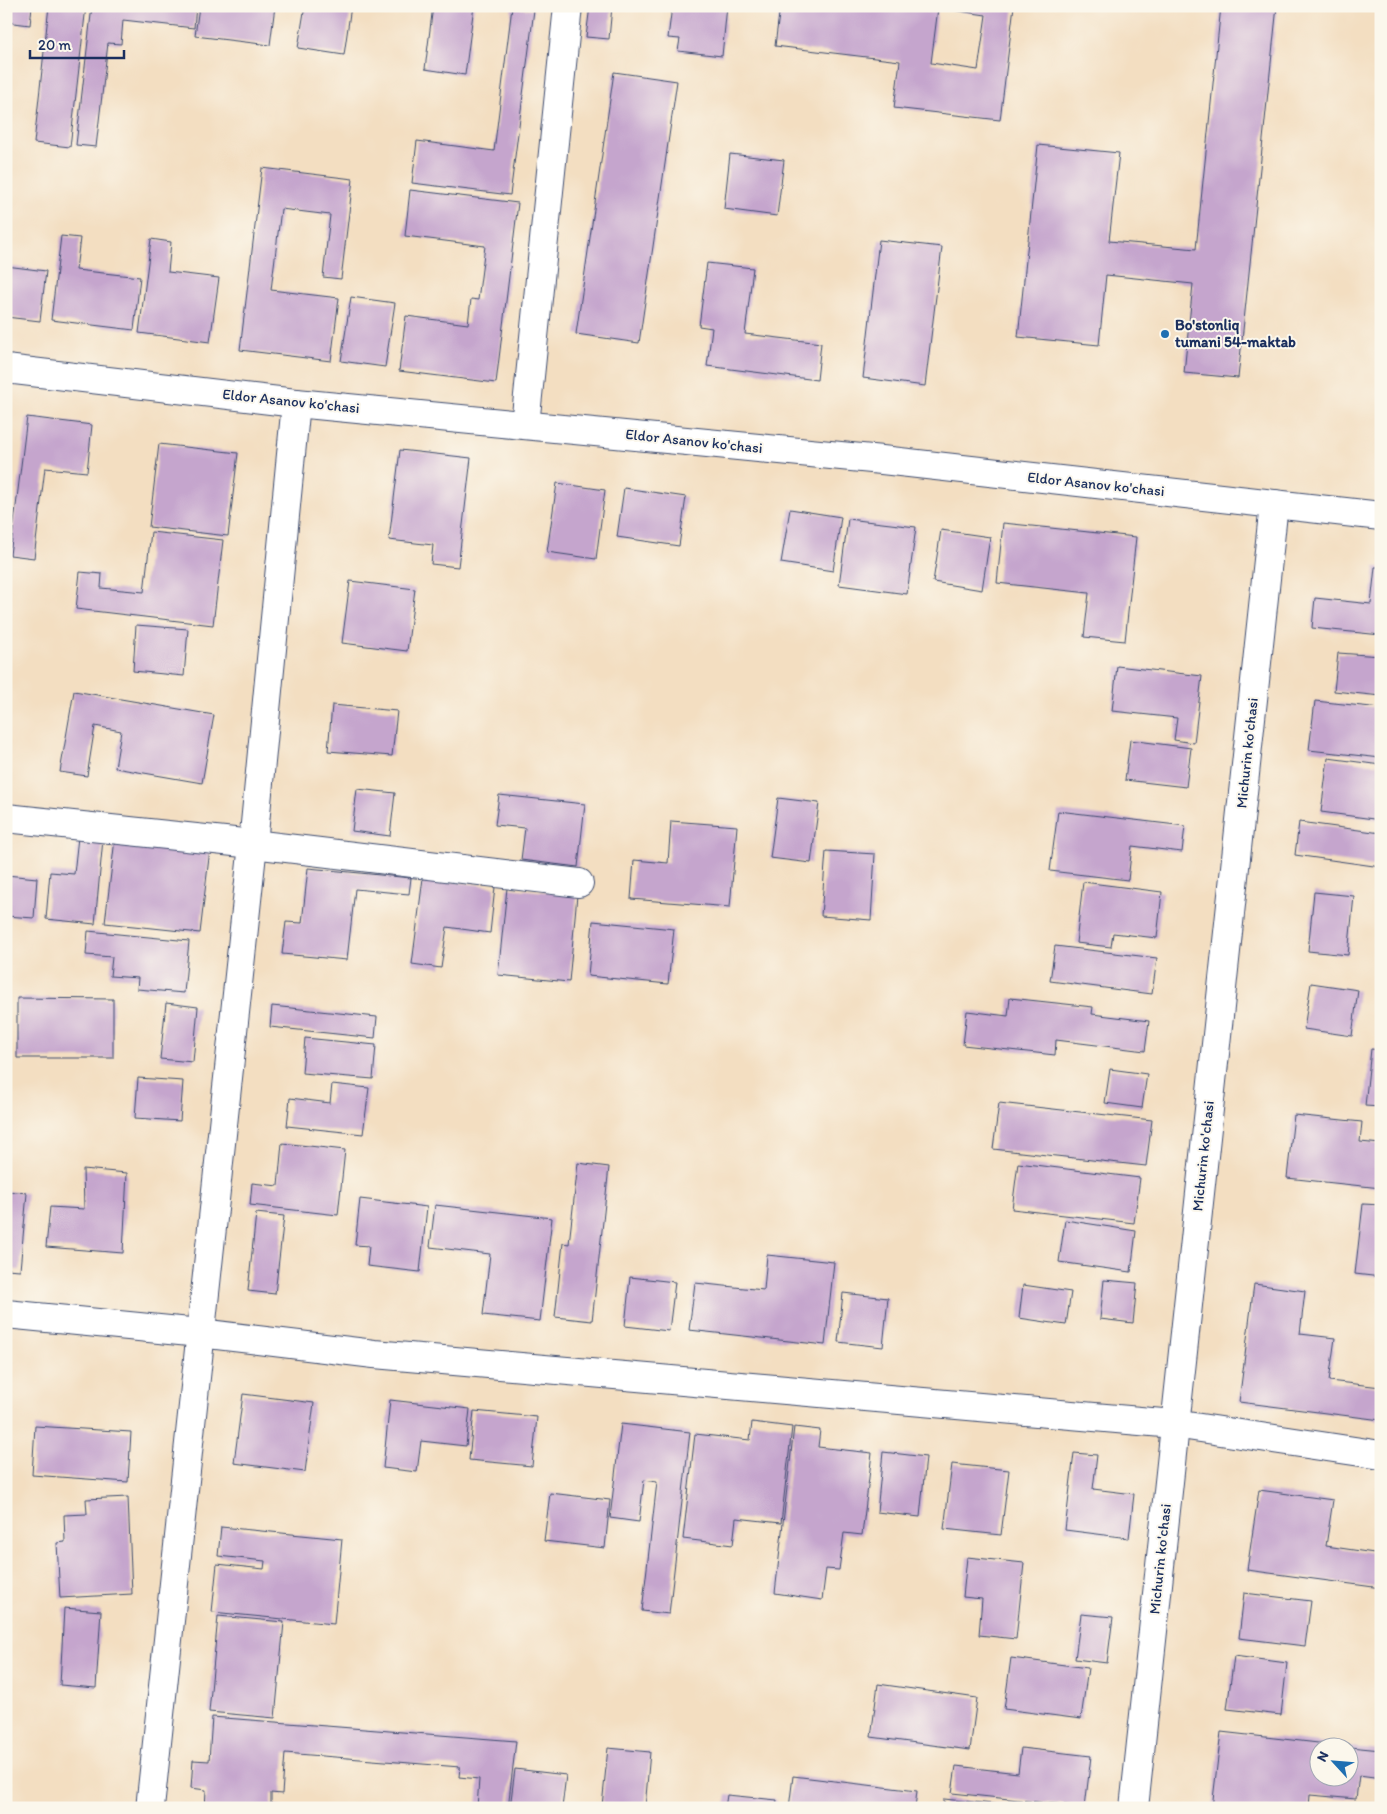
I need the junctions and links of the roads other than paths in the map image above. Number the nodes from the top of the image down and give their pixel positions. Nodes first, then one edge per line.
1 (568, 6) edge
2 (6, 369) edge
3 (296, 403) junction
4 (525, 425) junction
5 (1274, 504) junction
6 (1381, 516) edge
7 (6, 818) edge
8 (253, 844) junction
9 (579, 883) dead end
10 (6, 1314) edge
11 (200, 1333) junction
12 (1174, 1424) junction
13 (1381, 1454) edge
14 (150, 1808) edge
15 (1134, 1808) edge

1 - 4 street
2 - 3 street, Eldor Asanov ko'chasi
3 - 4 street, Eldor Asanov ko'chasi
3 - 8 street
4 - 5 street, Eldor Asanov ko'chasi
5 - 6 street, Eldor Asanov ko'chasi
5 - 12 street, Michurin ko'chasi
7 - 8 street
8 - 9 street
8 - 11 street
10 - 11 street
11 - 12 street
11 - 14 street
12 - 13 street
12 - 15 street, Michurin ko'chasi

